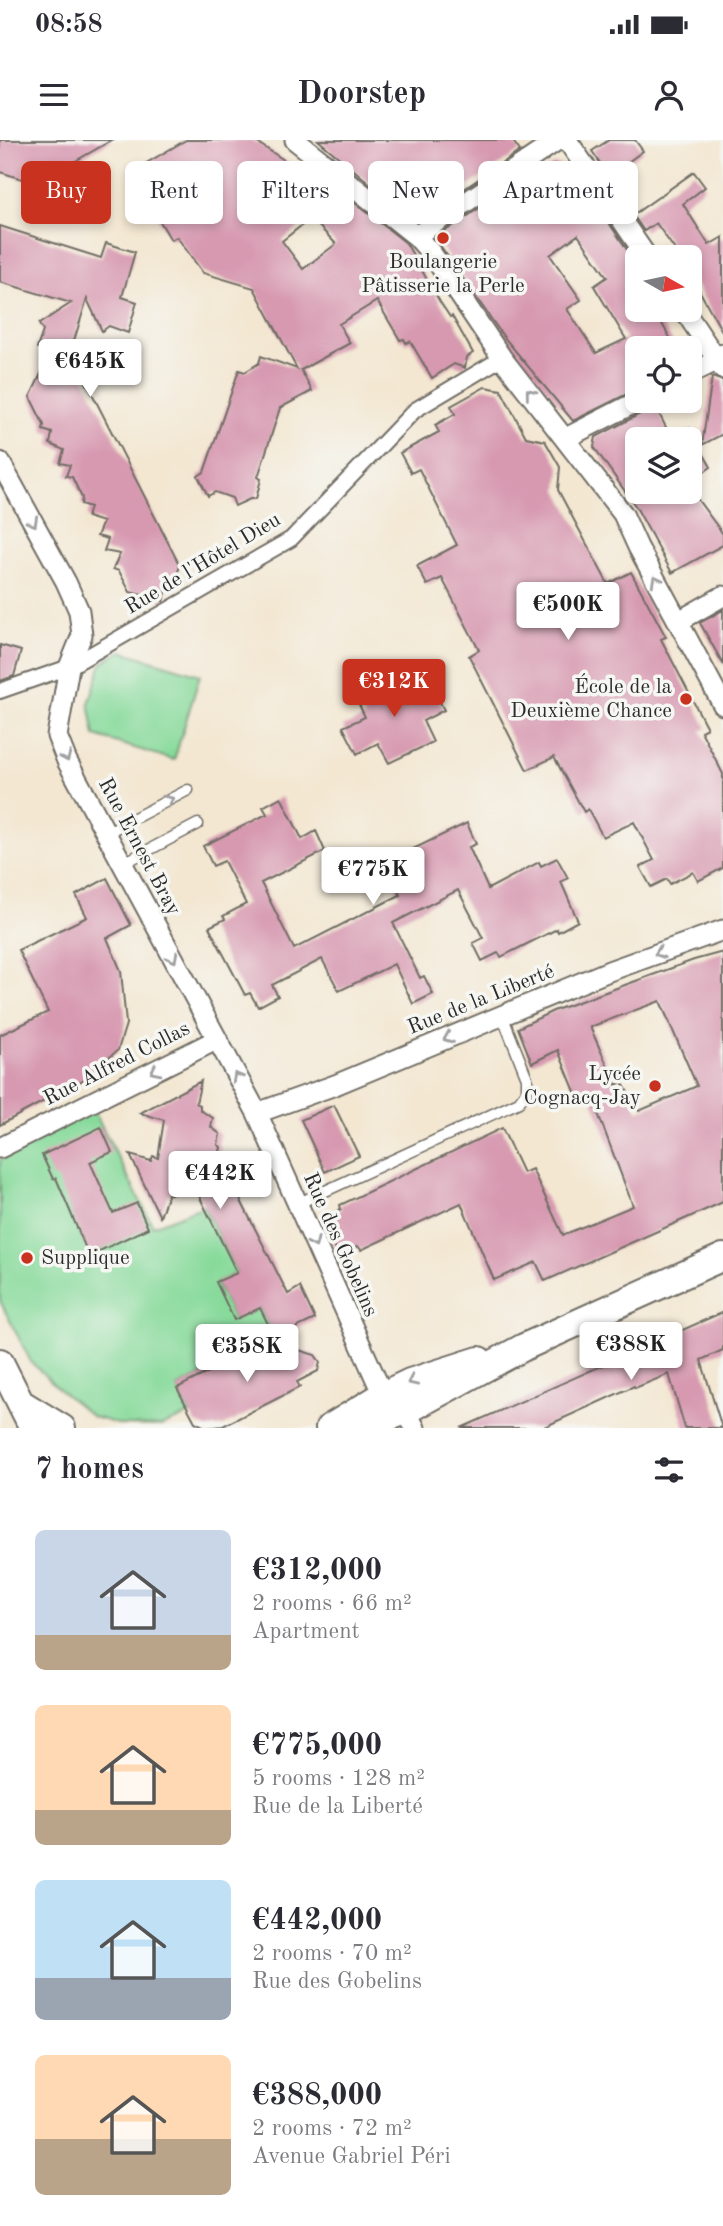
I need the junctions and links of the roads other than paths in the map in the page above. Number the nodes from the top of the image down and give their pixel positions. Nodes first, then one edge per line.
1 (295, 140) edge
2 (558, 140) edge
3 (567, 140) edge
4 (416, 236) junction
5 (640, 245) edge
6 (693, 322) edge
7 (502, 358) junction
8 (721, 361) edge
9 (702, 369) edge
10 (625, 408) edge
11 (566, 438) junction
12 (0, 462) edge
13 (723, 596) edge
14 (679, 621) junction
15 (69, 667) junction
16 (0, 691) edge
17 (723, 705) edge
18 (188, 790) dead end
19 (198, 824) dead end
20 (106, 833) junction
21 (122, 864) junction
22 (723, 930) edge
23 (502, 1015) junction
24 (216, 1040) junction
25 (257, 1113) junction
26 (0, 1148) edge
27 (297, 1204) junction
28 (723, 1257) edge
29 (524, 1347) junction
30 (0, 1362) edge
31 (383, 1395) junction
32 (21, 1403) junction
33 (411, 1419) edge
34 (33, 1428) edge
35 (62, 1428) edge
36 (330, 1428) edge
37 (358, 1428) edge

1 - 4 street
2 - 4 street
3 - 5 street
4 - 7 street
6 - 8 street
11 -> 7 street
7 - 15 street, Rue de l'Hôtel Dieu
8 - 9 street
10 - 11 street
14 -> 11 street
12 -> 15 street, Rue Ernest Bray
13 - 14 street
14 - 17 street
15 - 16 street, Rue de l'Hôtel Dieu
15 -> 20 street, Rue Ernest Bray
20 -> 18 lane
19 - 21 lane
20 - 21 street, Rue Ernest Bray
21 -> 24 street, Rue Ernest Bray
22 -> 23 street, Rue de la Liberté
23 -> 25 street, Rue de la Liberté
23 - 27 lane
25 -> 24 street, Rue des Gobelins
24 -> 26 street, Rue Alfred Collas
25 - 27 street, Rue des Gobelins
27 -> 31 street, Rue des Gobelins
28 - 29 main road
29 -> 31 main road
29 - 33 main road
30 - 32 main road
31 - 36 main road
32 - 34 main road
32 - 35 main road
33 - 37 main road

